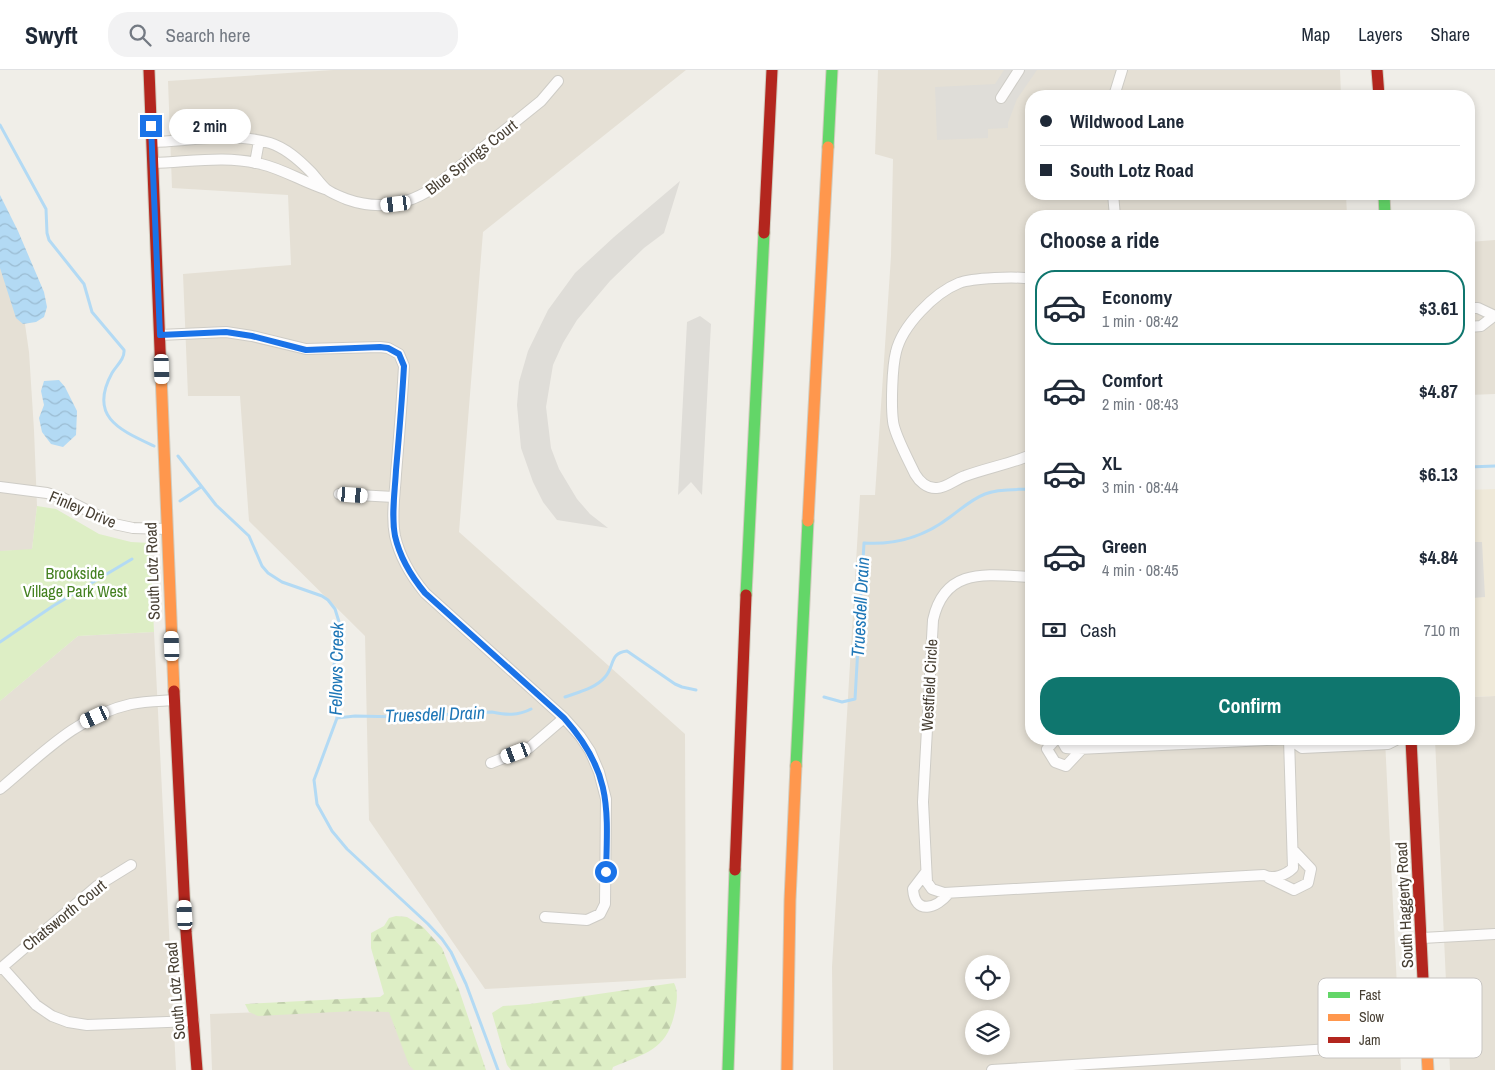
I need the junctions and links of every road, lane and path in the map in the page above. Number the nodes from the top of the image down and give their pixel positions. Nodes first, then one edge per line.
1 (149, 70) edge
2 (772, 70) edge
3 (832, 70) edge
4 (1019, 70) edge
5 (1122, 70) edge
6 (1377, 70) edge
7 (558, 80) dead end
8 (1116, 90) edge
9 (1379, 90) edge
10 (1001, 98) dead end
11 (259, 141) junction
12 (152, 142) junction
13 (153, 163) junction
14 (255, 163) junction
15 (326, 189) junction
16 (1025, 279) edge
17 (1475, 308) edge
18 (1495, 316) edge
19 (1475, 326) edge
20 (160, 335) junction
21 (1025, 458) edge
22 (0, 487) edge
23 (339, 494) dead end
24 (394, 497) junction
25 (167, 528) junction
26 (1025, 577) edge
27 (174, 700) junction
28 (564, 718) junction
29 (1051, 745) edge
30 (1064, 745) edge
31 (1165, 745) edge
32 (1289, 745) edge
33 (1298, 745) edge
34 (1366, 745) edge
35 (1412, 745) edge
36 (1082, 749) junction
37 (491, 762) dead end
38 (0, 790) edge
39 (1293, 850) junction
40 (131, 865) dead end
41 (926, 872) junction
42 (1269, 878) junction
43 (949, 893) junction
44 (545, 917) dead end
45 (1495, 934) edge
46 (1422, 938) junction
47 (1, 968) edge
48 (1424, 978) edge
49 (194, 1021) junction
50 (1318, 1050) edge
51 (197, 1070) edge
52 (728, 1070) edge
53 (787, 1070) edge
54 (992, 1070) edge

1 - 12 main road, South Lotz Road
2 - 52 main road
3 - 53 main road
4 - 10 street
5 - 8 street
6 - 9 main road
7 - 15 street, Blue Springs Court
11 - 12 street, Blue Springs Court
11 - 14 street
11 - 15 street, Blue Springs Court
12 - 13 main road, South Lotz Road
13 - 14 street
13 - 20 main road, South Lotz Road
14 - 15 street
16 - 21 street
17 - 18 street
18 - 19 street
20 - 24 street
20 - 25 main road, South Lotz Road
22 - 25 street, Finley Drive
23 - 24 street
24 - 28 street
25 - 27 main road, South Lotz Road
26 - 41 street, Westfield Circle
27 - 38 street
27 - 49 main road, South Lotz Road
28 - 37 street
28 - 44 street
29 - 36 street
30 - 36 street
31 - 36 street
32 - 39 street, Westfield Circle
33 - 34 street
35 - 46 main road, South Haggerty Road
39 - 42 street, Westfield Circle
39 - 42 street, Westfield Circle
40 - 47 street, Chatsworth Court
41 - 43 street, Westfield Circle
41 - 43 street
42 - 43 street, Westfield Circle
45 - 46 street
46 - 48 main road, South Haggerty Road
47 - 49 street
49 - 51 main road, South Lotz Road
50 - 54 street

